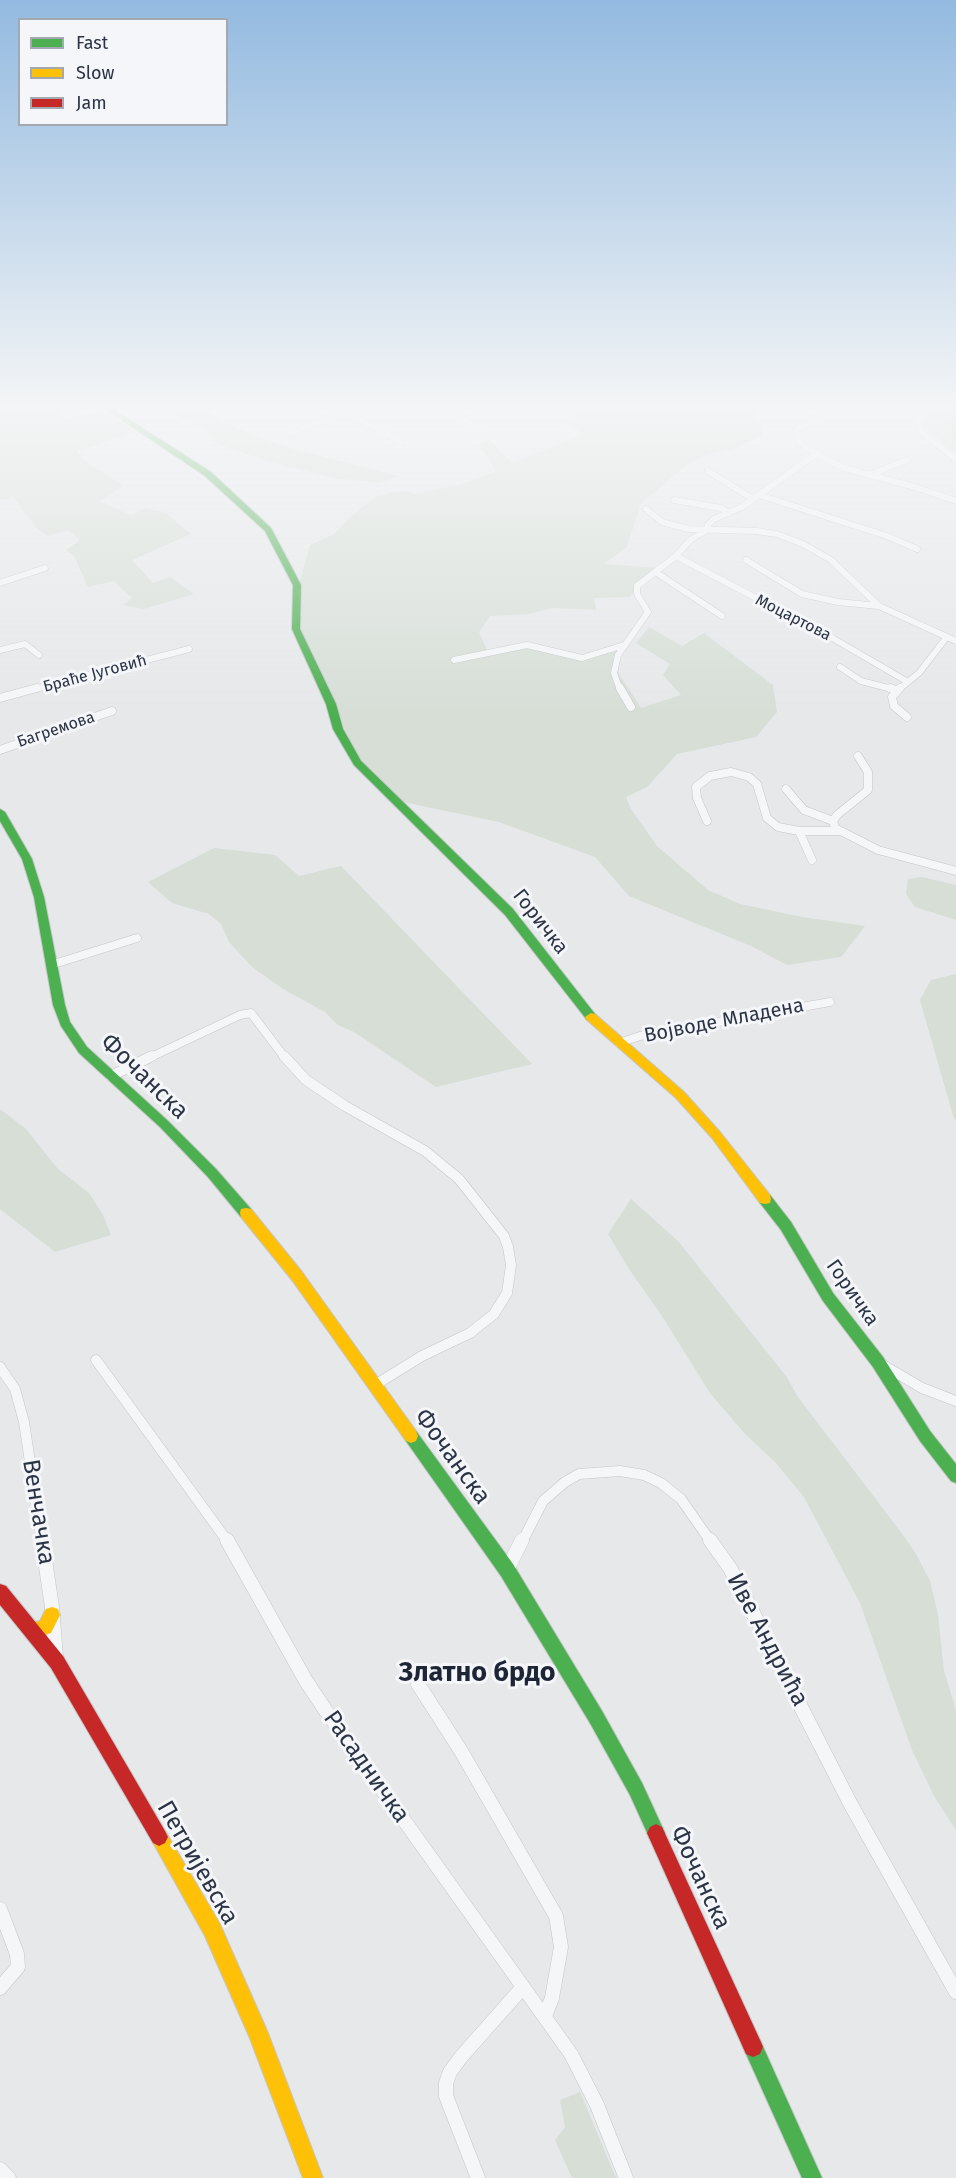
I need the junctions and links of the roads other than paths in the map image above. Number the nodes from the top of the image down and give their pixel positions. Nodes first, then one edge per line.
1 (247, 511) edge
2 (647, 511) edge
3 (726, 511) edge
4 (733, 511) edge
5 (802, 511) edge
6 (729, 513) junction
7 (707, 530) junction
8 (917, 549) dead end
9 (676, 556) junction
10 (746, 560) dead end
11 (45, 568) dead end
12 (657, 573) junction
13 (0, 583) edge
14 (879, 606) junction
15 (722, 616) dead end
16 (946, 638) junction
17 (956, 641) edge
18 (624, 645) junction
19 (189, 649) dead end
20 (0, 650) edge
21 (39, 655) dead end
22 (454, 660) dead end
23 (840, 667) dead end
24 (908, 682) junction
25 (896, 690) junction
26 (0, 698) edge
27 (631, 707) dead end
28 (112, 711) dead end
29 (907, 717) dead end
30 (0, 750) edge
31 (858, 756) dead end
32 (786, 789) dead end
33 (0, 812) edge
34 (707, 821) dead end
35 (833, 821) junction
36 (799, 831) junction
37 (839, 831) junction
38 (812, 860) dead end
39 (956, 871) edge
40 (137, 938) dead end
41 (51, 965) junction
42 (830, 1002) dead end
43 (619, 1043) junction
44 (111, 1076) junction
45 (96, 1360) dead end
46 (878, 1362) junction
47 (0, 1367) edge
48 (375, 1385) junction
49 (956, 1401) edge
50 (956, 1476) edge
51 (507, 1570) junction
52 (0, 1592) edge
53 (52, 1615) junction
54 (28, 1627) junction
55 (57, 1662) junction
56 (418, 1684) dead end
57 (0, 1909) edge
58 (523, 1987) junction
59 (0, 1988) edge
60 (956, 1992) edge
61 (545, 2016) junction
62 (0, 2169) edge
63 (9, 2178) edge
64 (313, 2178) edge
65 (478, 2178) edge
66 (626, 2178) edge
67 (812, 2178) edge

1 - 43 street, Горичка
2 - 7 street
3 - 6 street
4 - 6 street
5 - 8 street
6 - 7 street
7 - 9 street
7 - 14 street
9 - 12 street
9 - 24 street, Моцартова
10 - 14 street
11 - 13 street
12 - 15 street
12 - 18 street
14 - 16 street
16 - 17 street
16 - 24 street
18 - 22 street
18 - 27 street
19 - 26 street, Браће Југовић
20 - 21 street
23 - 25 street
24 - 25 street
25 - 29 street
28 - 30 street, Багремова
31 - 35 street
32 - 35 street
33 - 41 street, Фочанска
34 - 36 street
35 - 37 street
36 - 37 street
36 - 38 street
37 - 39 street
40 - 41 street
41 - 44 street, Фочанска
42 - 43 street, Војводе Младена
43 - 46 street, Горичка
44 - 48 street, Фочанска
44 - 48 street
45 - 58 street, Расадничка
46 - 49 street
46 - 50 street, Горичка
47 - 53 street, Венчачка
48 - 51 street, Фочанска
51 - 60 street, Иве Андрића
51 - 67 street, Фочанска
52 - 54 street, Петријевска
53 - 54 street
53 - 55 street, Венчачка
54 - 55 street, Петријевска
55 - 64 street, Петријевска
56 - 61 street
57 - 59 street
58 - 61 street, Расадничка
58 - 65 street
61 - 66 street, Расадничка
62 - 63 street

